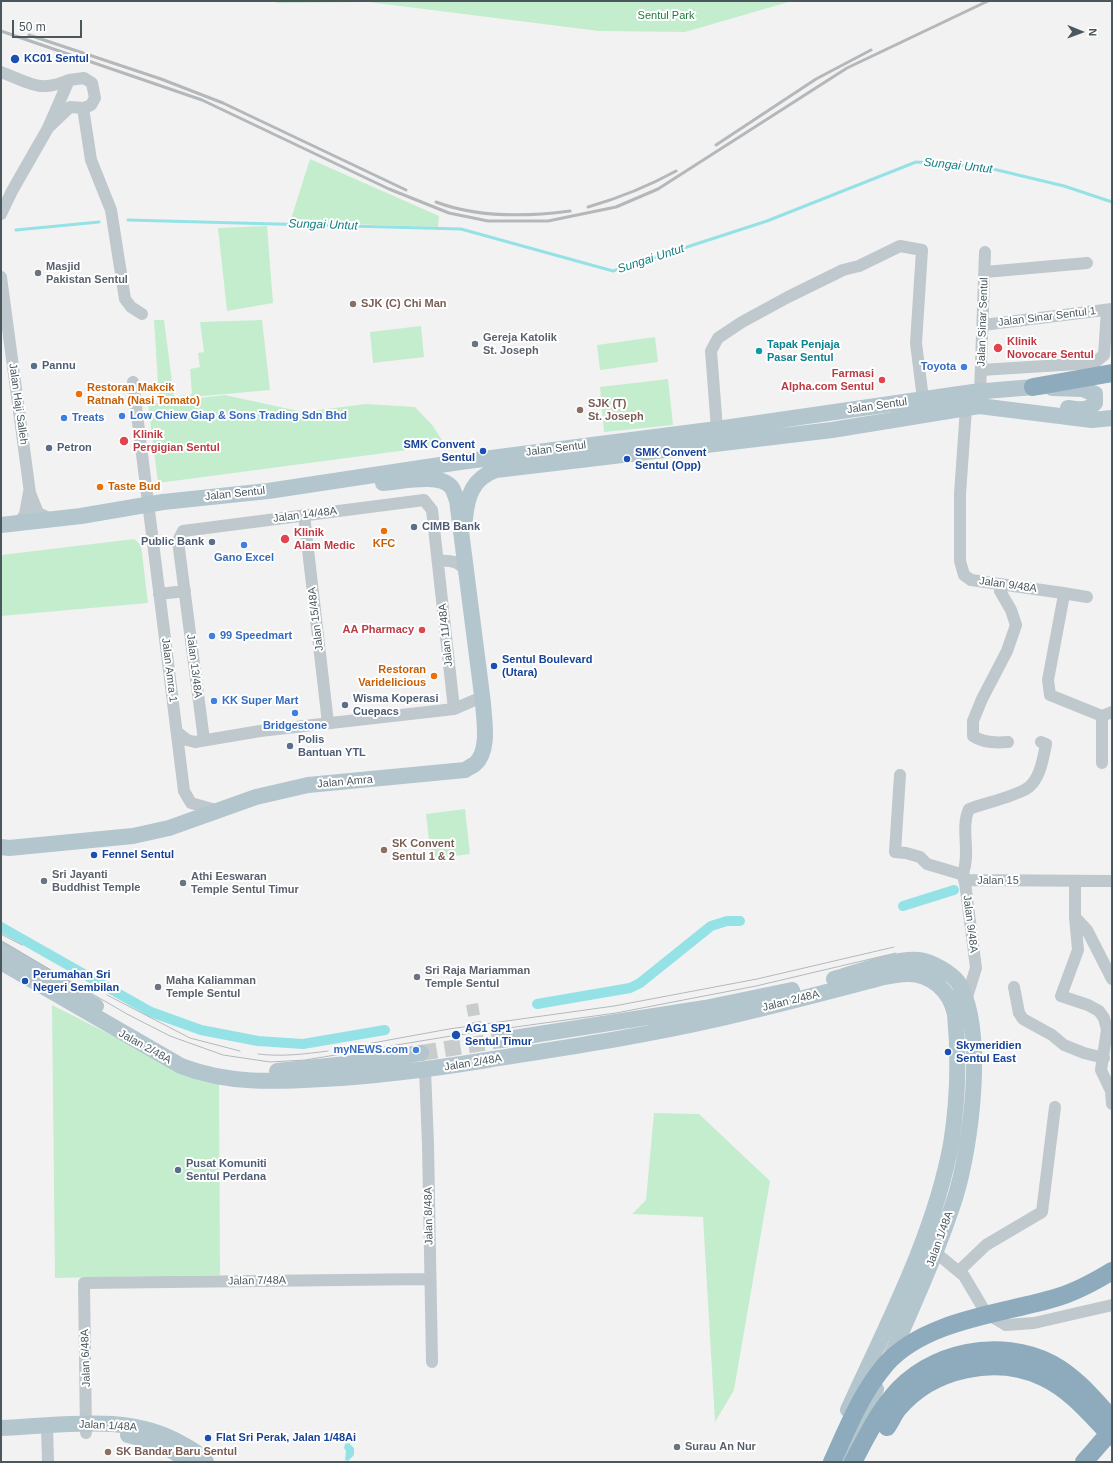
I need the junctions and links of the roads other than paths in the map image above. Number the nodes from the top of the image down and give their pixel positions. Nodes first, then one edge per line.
1 (1, 72) edge
2 (69, 80) junction
3 (85, 108) junction
4 (48, 128) junction
5 (1, 214) edge
6 (986, 252) dead end
7 (1087, 263) dead end
8 (985, 272) junction
9 (1, 277) edge
10 (1110, 310) edge
11 (142, 314) dead end
12 (983, 325) junction
13 (981, 370) junction
14 (1112, 373) edge
15 (1112, 381) edge
16 (133, 382) dead end
17 (1033, 386) junction
18 (924, 399) junction
19 (975, 402) junction
20 (1112, 418) edge
21 (717, 429) junction
22 (351, 478) junction
23 (29, 483) junction
24 (149, 504) junction
25 (304, 515) junction
26 (51, 519) junction
27 (19, 523) junction
28 (1, 525) edge
29 (464, 548) junction
30 (438, 561) junction
31 (467, 572) junction
32 (1001, 584) junction
33 (184, 591) junction
34 (1063, 593) junction
35 (159, 594) junction
36 (1087, 596) dead end
37 (482, 697) junction
38 (454, 709) junction
39 (1107, 714) edge
40 (328, 723) junction
41 (177, 732) junction
42 (204, 740) junction
43 (1008, 742) dead end
44 (1041, 742) dead end
45 (1107, 743) edge
46 (1102, 763) dead end
47 (900, 775) dead end
48 (220, 811) junction
49 (4, 848) edge
50 (964, 877) junction
51 (1076, 881) junction
52 (1112, 881) edge
53 (1075, 917) junction
54 (1, 949) edge
55 (1, 962) edge
56 (976, 968) junction
57 (1112, 979) edge
58 (950, 984) junction
59 (1014, 987) dead end
60 (960, 1003) junction
61 (1109, 1030) edge
62 (501, 1040) tunnel mouth
63 (421, 1053) tunnel mouth
64 (1104, 1058) junction
65 (425, 1070) junction
66 (1112, 1104) edge
67 (1054, 1107) dead end
68 (935, 1252) junction
69 (959, 1271) junction
70 (1112, 1271) edge
71 (429, 1279) junction
72 (84, 1283) joint
73 (1112, 1284) edge
74 (1112, 1305) edge
75 (432, 1362) dead end
76 (1112, 1419) edge
77 (1, 1428) edge
78 (87, 1428) junction
79 (1112, 1430) edge
80 (48, 1431) junction
81 (1, 1437) edge
82 (1112, 1437) edge
83 (48, 1462) edge
84 (188, 1462) edge
85 (206, 1462) edge
86 (824, 1462) edge
87 (832, 1462) edge
88 (842, 1462) edge
89 (853, 1462) edge
90 (866, 1462) edge
91 (1084, 1462) edge

1 - 2 street
2 - 3 street
2 - 4 street
3 - 4 street
3 - 11 street
4 - 5 street
6 - 8 street, Jalan Sinar Sentul
7 - 8 street
8 - 12 street, Jalan Sinar Sentul
9 - 23 street, Jalan Haji Salleh
10 - 12 street, Jalan Sinar Sentul 1
10 - 13 street
12 - 13 street, Jalan Sinar Sentul
13 - 19 street, Jalan Sinar Sentul
14 - 17 highway
15 - 17 main road, Jalan Sentul
16 - 24 street, Jalan Amra 1
17 - 19 main road, Jalan Sentul
17 - 19 main road
18 - 19 main road, Jalan Sentul
18 - 21 main road, Jalan Sentul
18 - 21 street
19 - 20 main road, Jalan Sentul
19 - 29 main road, Jalan Sentul
19 - 32 street, Jalan 9/48A
21 - 22 main road, Jalan Sentul
22 - 24 main road, Jalan Sentul
22 - 29 main road
23 - 26 street, Jalan Haji Salleh
23 - 27 street, Jalan Haji Salleh
24 - 26 main road, Jalan Sentul
24 - 35 street, Jalan Amra 1
25 - 30 street, Jalan 14/48A
25 - 33 street, Jalan 14/48A
25 - 40 street, Jalan 15/48A
26 - 27 main road, Jalan Sentul
27 - 28 main road, Jalan Sentul
29 - 31 main road, Jalan Amra
30 - 31 street
30 - 38 street, Jalan 11/48A
31 - 37 main road, Jalan Amra
32 - 34 street, Jalan 9/48A
32 - 43 street
33 - 35 street
33 - 42 street, Jalan 13/48A
34 - 36 street, Jalan 9/48A
34 - 39 street
35 - 41 street, Jalan Amra 1
37 - 38 street
37 - 48 main road, Jalan Amra
38 - 40 street
39 - 45 street
40 - 42 street
41 - 42 street
41 - 48 street, Jalan Amra 1
44 - 50 street, Jalan 9/48A
45 - 46 street
47 - 50 street, Jalan 15
48 - 49 main road, Jalan Amra
50 - 51 street, Jalan 15
50 - 56 street, Jalan 9/48A
51 - 52 street, Jalan 15
51 - 53 street
53 - 57 street
53 - 61 street
54 - 63 main road, Jalan 2/48A
55 - 65 main road, Jalan 2/48A
56 - 58 street, Jalan 9/48A
56 - 60 street, Jalan 9/48A
58 - 60 main road, Jalan 2/48A
58 - 62 main road, Jalan 2/48A
58 - 65 main road, Jalan 2/48A
59 - 64 street
60 - 68 main road, Jalan 1/48A
60 - 86 main road, Jalan 1/48A
61 - 64 street
64 - 66 street
65 - 71 street, Jalan 8/48A
67 - 69 street
68 - 69 street
68 - 88 main road, Jalan 1/48A
69 - 74 street
70 - 87 highway
71 - 72 street, Jalan 7/48A
71 - 75 street, Jalan 8/48A
72 - 78 street, Jalan 6/48A
73 - 87 highway
76 - 89 highway
77 - 80 main road, Jalan 1/48A
78 - 80 main road, Jalan 1/48A
78 - 84 main road, Jalan 1/48A
78 - 85 main road, Jalan 1/48A
79 - 91 highway
80 - 81 main road, Jalan 1/48A
80 - 83 street
82 - 90 highway

